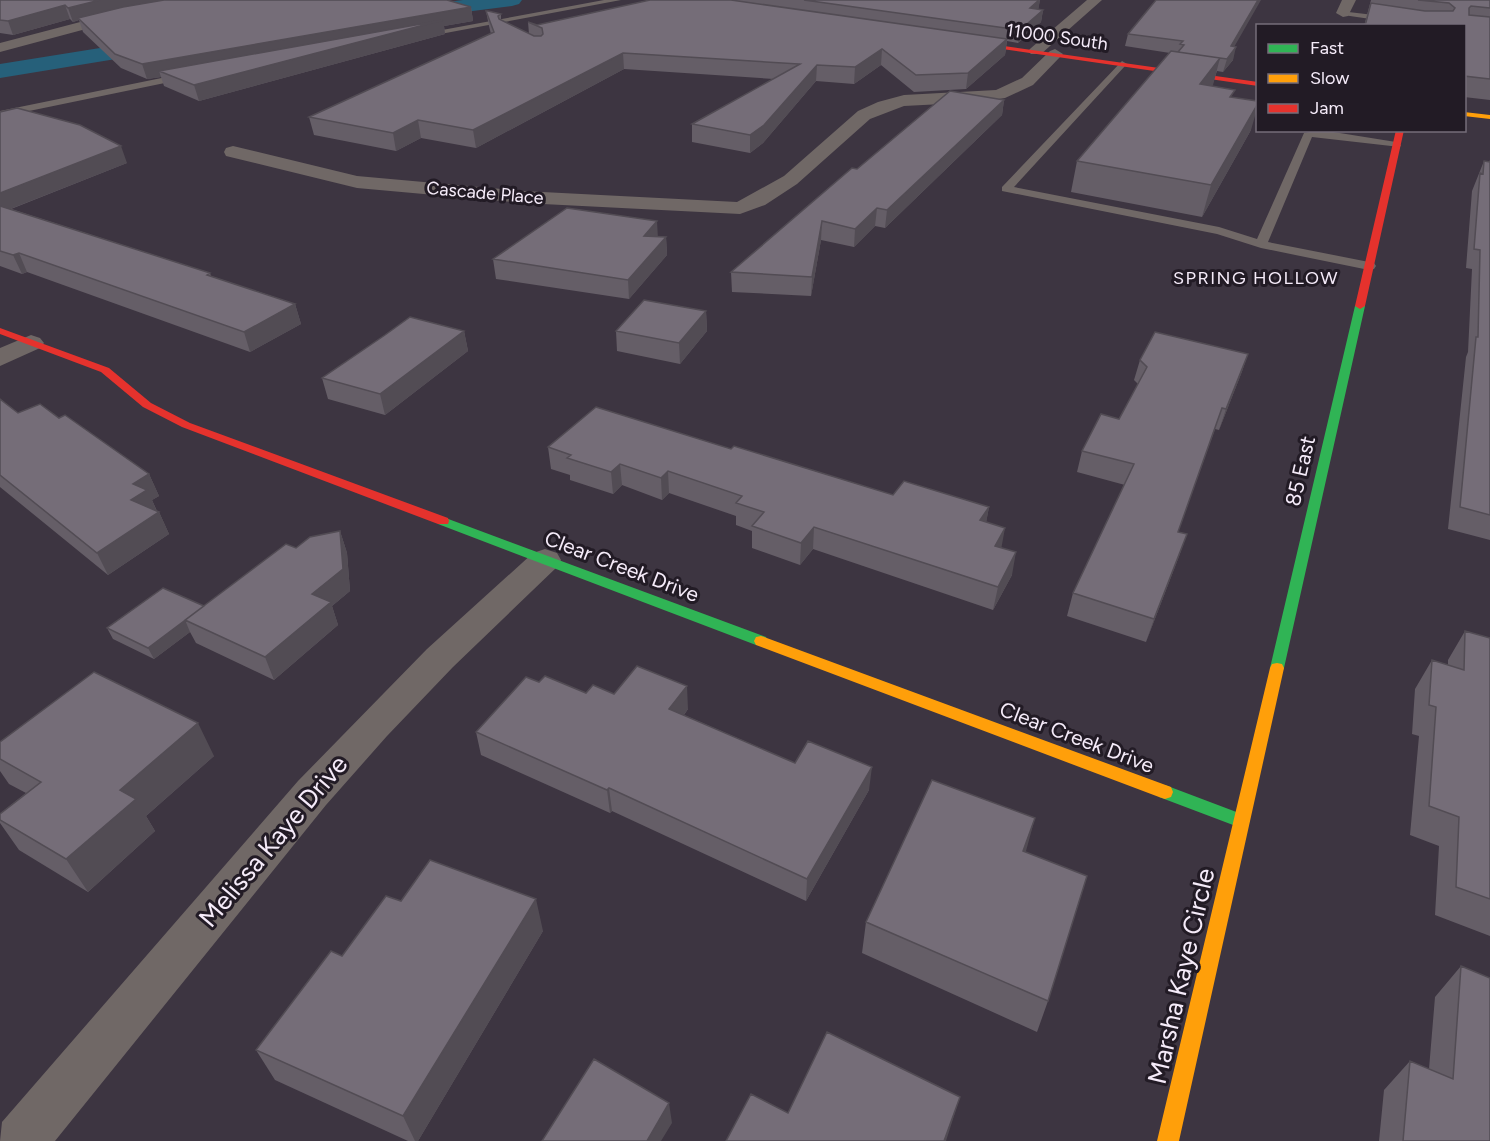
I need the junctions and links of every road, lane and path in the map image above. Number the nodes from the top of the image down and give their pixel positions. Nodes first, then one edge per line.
1 (209, 0) edge
2 (617, 0) edge
3 (1095, 0) edge
4 (625, 7) edge
5 (1346, 7) edge
6 (1432, 24) edge
7 (513, 28) edge
8 (413, 36) edge
9 (946, 40) edge
10 (0, 48) edge
11 (1036, 51) junction
12 (1055, 54) junction
13 (1122, 64) junction
14 (193, 75) edge
15 (1256, 84) edge
16 (0, 114) edge
17 (1466, 114) edge
18 (1490, 117) edge
19 (1400, 132) edge
20 (1396, 146) junction
21 (233, 152) dead end
22 (1261, 244) junction
23 (1369, 266) junction
24 (0, 331) edge
25 (31, 343) junction
26 (0, 358) edge
27 (545, 560) junction
28 (1241, 821) junction
29 (15, 1136) edge
30 (1168, 1141) edge

1 - 10 street
2 - 8 lane
3 - 11 street
4 - 7 lane
5 - 6 lane
9 - 11 street, 11000 South
11 - 12 street, 11000 South
12 - 13 street, 11000 South
12 - 21 street, Cascade Place
13 - 15 street, 11000 South
13 - 22 lane
14 - 16 lane
17 - 18 street
19 - 20 street, 85 East
20 - 22 lane
20 - 23 street, 85 East
22 - 23 lane
23 - 28 street, 85 East
24 - 25 street, Clear Creek Drive
25 - 26 street
25 - 27 street, Clear Creek Drive
27 - 28 street, Clear Creek Drive
27 - 29 street, Melissa Kaye Drive
28 - 30 street, Marsha Kaye Circle

